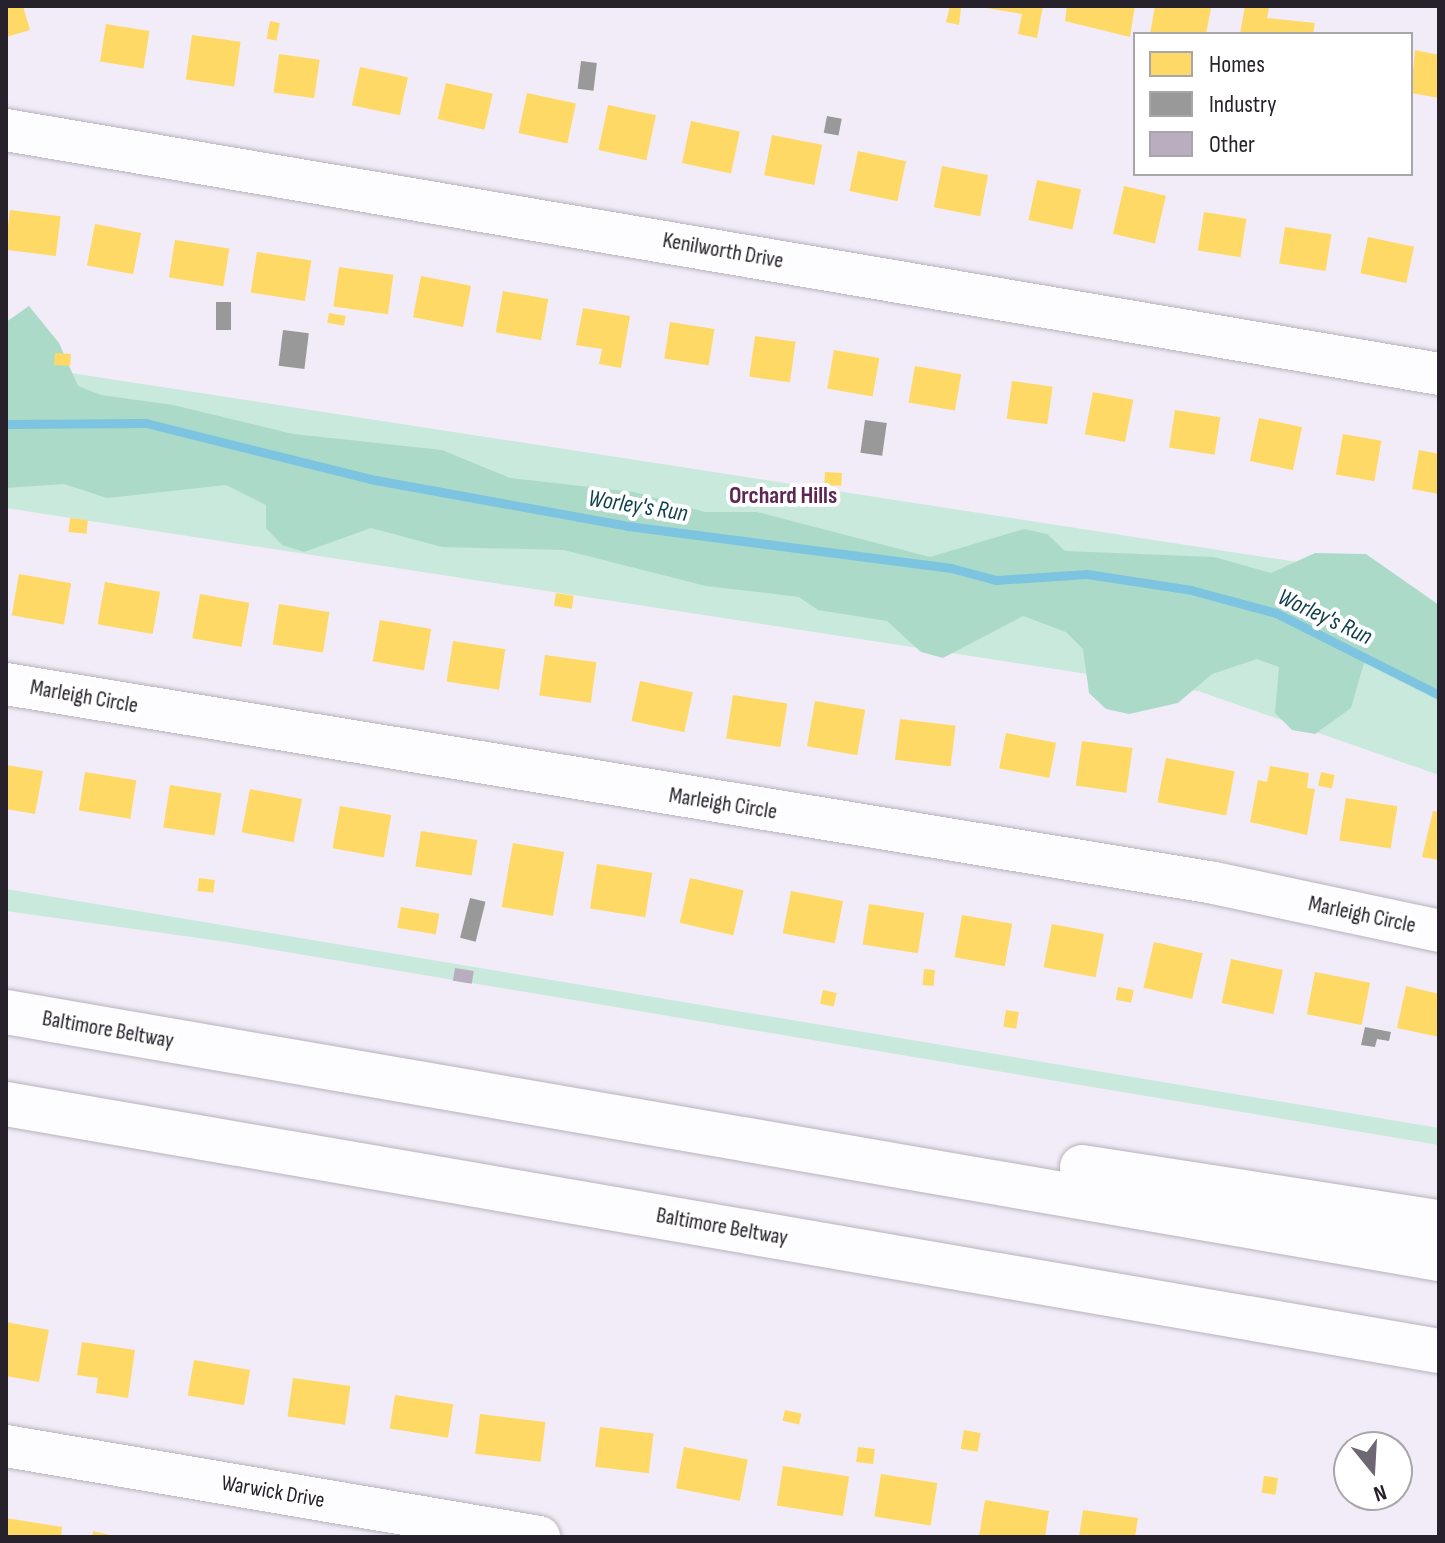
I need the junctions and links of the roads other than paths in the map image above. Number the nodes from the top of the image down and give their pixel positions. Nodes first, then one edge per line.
1 (6, 130) edge
2 (1439, 374) edge
3 (6, 684) edge
4 (1439, 931) edge
5 (6, 1012) edge
6 (6, 1104) edge
7 (588, 1112) junction
8 (1439, 1222) edge
9 (1439, 1259) edge
10 (1439, 1351) edge
11 (6, 1446) edge
12 (539, 1537) edge

1 - 2 street, Kenilworth Drive
3 - 4 street, Marleigh Circle
5 - 7 highway, Baltimore Beltway
6 - 10 highway, Baltimore Beltway
7 - 8 highway
7 - 9 highway, Baltimore Beltway
11 - 12 street, Warwick Drive

